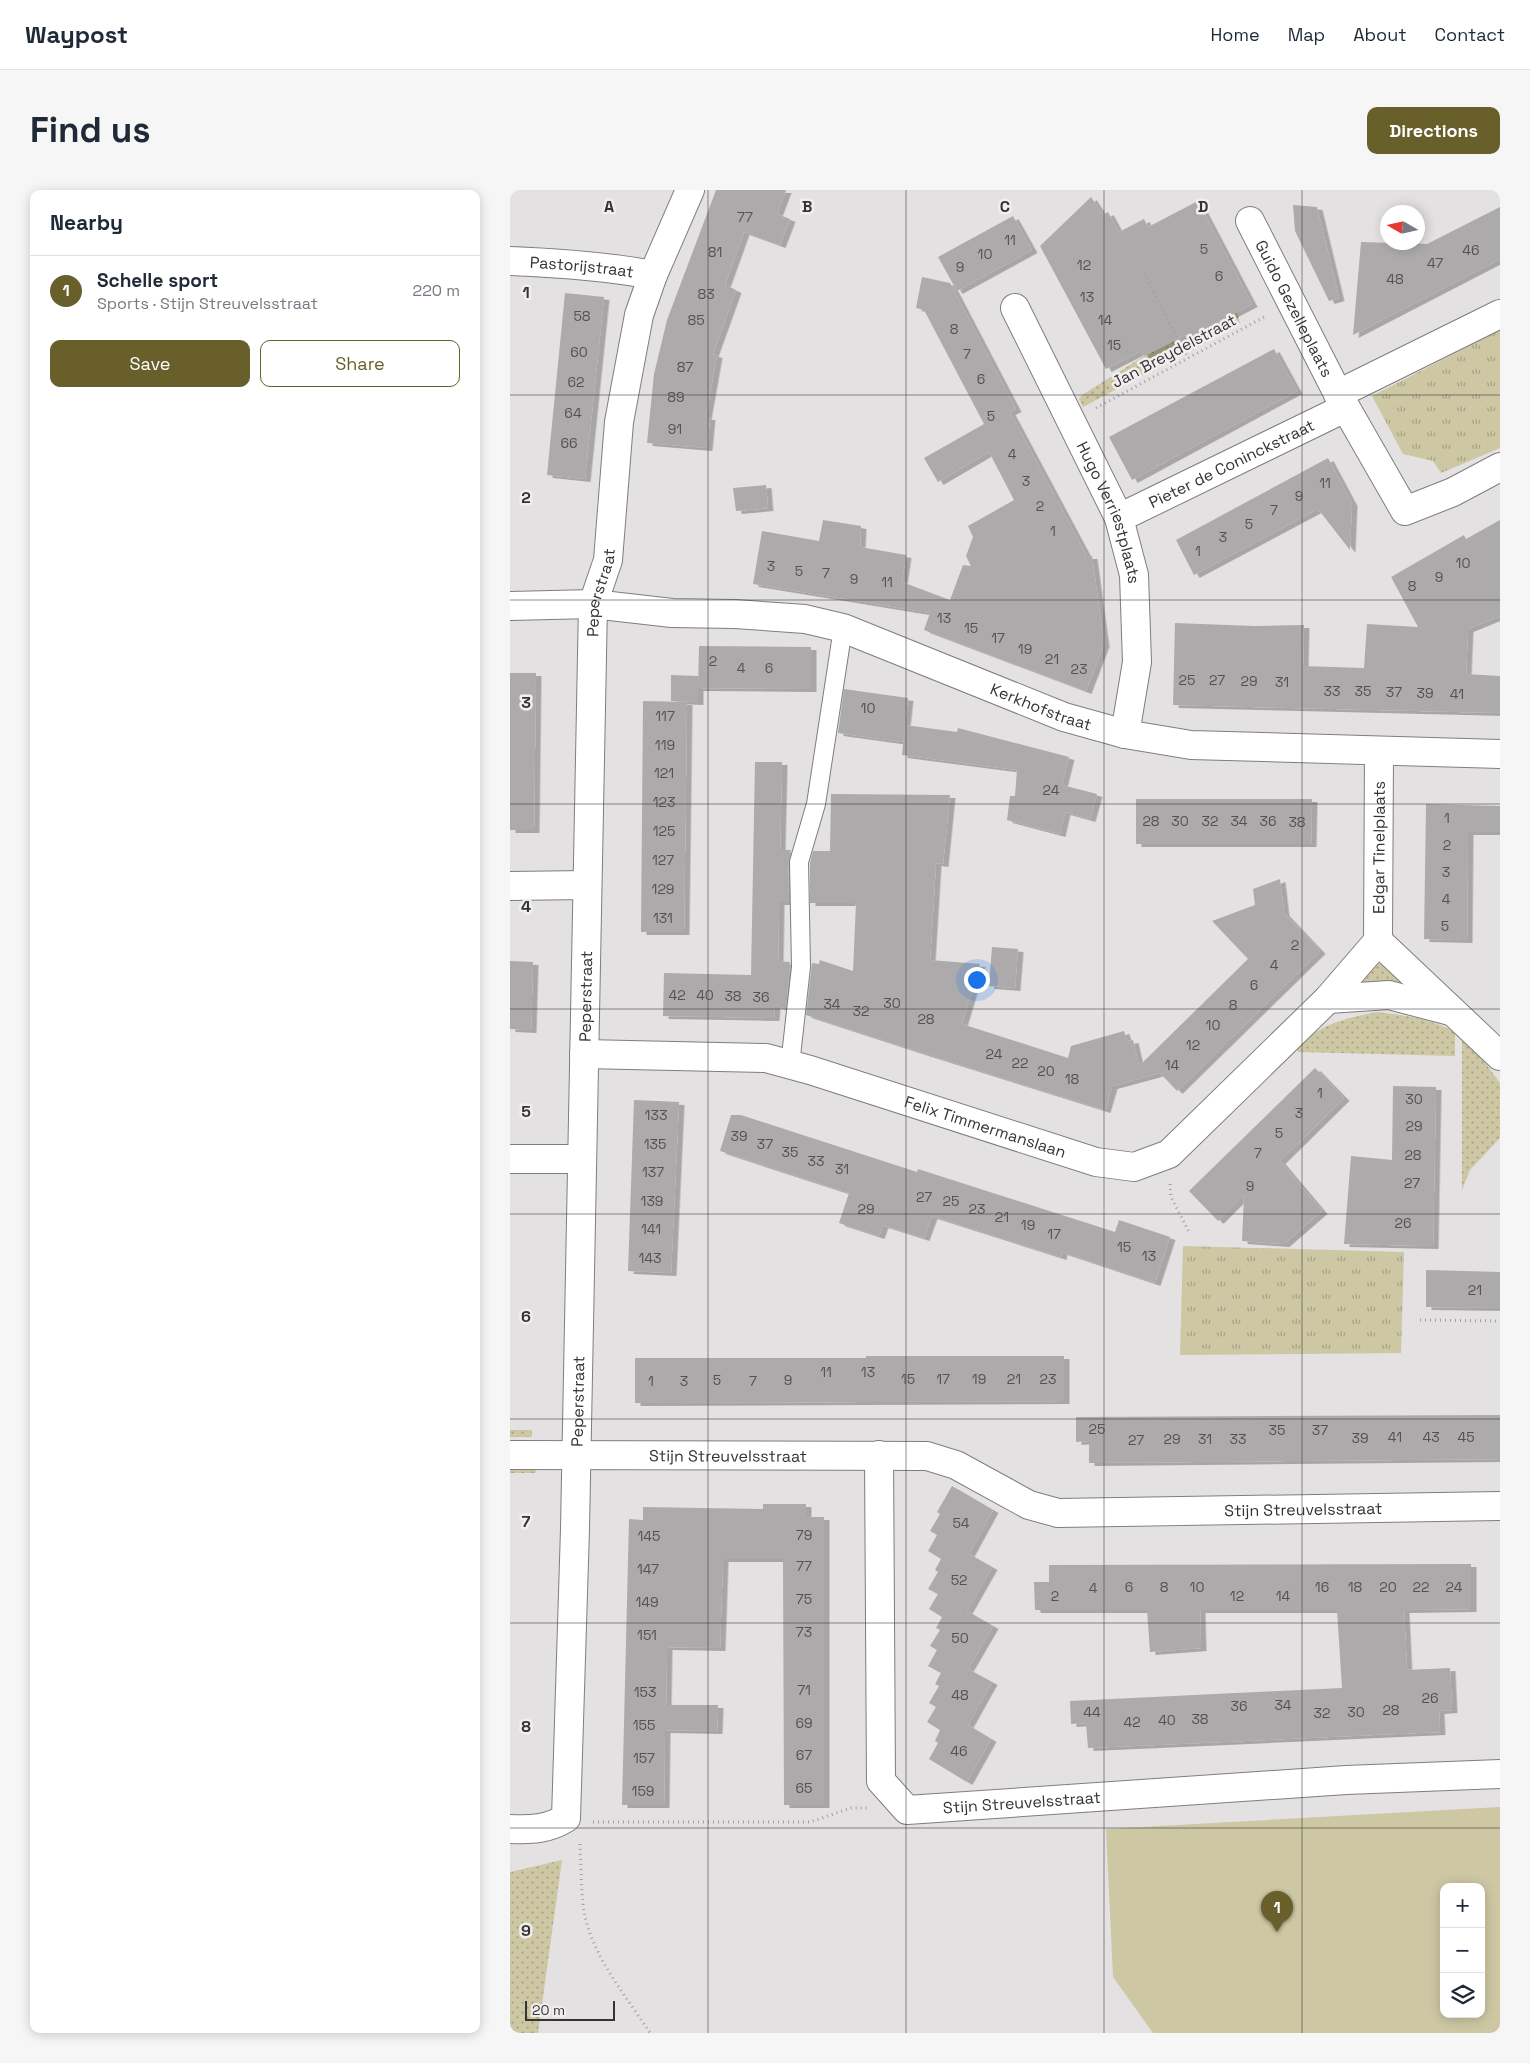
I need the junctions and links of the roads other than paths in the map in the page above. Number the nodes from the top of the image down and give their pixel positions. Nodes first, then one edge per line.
1 (690, 190) edge
2 (1250, 221) dead end
3 (510, 261) edge
4 (653, 276) junction
5 (1015, 308) dead end
6 (1500, 314) edge
7 (1342, 401) junction
8 (1500, 467) edge
9 (1119, 518) junction
10 (592, 604) junction
11 (510, 606) edge
12 (843, 628) junction
13 (1125, 734) junction
14 (1379, 752) junction
15 (1500, 754) edge
16 (586, 885) junction
17 (510, 886) edge
18 (1378, 941) junction
19 (1328, 999) junction
20 (1453, 1012) junction
21 (584, 1054) junction
22 (1500, 1056) edge
23 (790, 1065) junction
24 (510, 1159) edge
25 (581, 1159) junction
26 (510, 1454) edge
27 (576, 1454) junction
28 (879, 1455) junction
29 (1500, 1506) edge
30 (1500, 1774) edge
31 (510, 1830) edge

1 - 4 street, Peperstraat
2 - 7 street, Guido Gezelleplaats
3 - 4 street, Pastorijstraat
4 - 10 street, Peperstraat
5 - 9 street, Hugo Verriestplaats
6 - 7 street, Guido Gezelleplaats
7 - 8 street, Guido Gezelleplaats
7 - 9 street, Pieter de Coninckstraat
9 - 13 street, Hugo Verriestplaats
10 - 11 street, Kerkhofstraat
10 - 12 street, Kerkhofstraat
10 - 16 street, Peperstraat
12 - 13 street, Kerkhofstraat
12 - 23 lane
13 - 14 street, Kerkhofstraat
14 - 15 street, Kerkhofstraat
14 - 18 street, Edgar Tinelplaats
16 - 17 street
16 - 21 street, Peperstraat
18 - 19 street
18 - 20 street
19 - 20 street
19 - 23 street, Felix Timmermanslaan
20 - 22 street
21 - 23 street, Felix Timmermanslaan
21 - 25 street, Peperstraat
24 - 25 street
25 - 27 street, Peperstraat
26 - 27 street, Stijn Streuvelsstraat
27 - 28 street, Stijn Streuvelsstraat
27 - 31 street, Peperstraat
28 - 29 street, Stijn Streuvelsstraat
28 - 30 street, Stijn Streuvelsstraat

